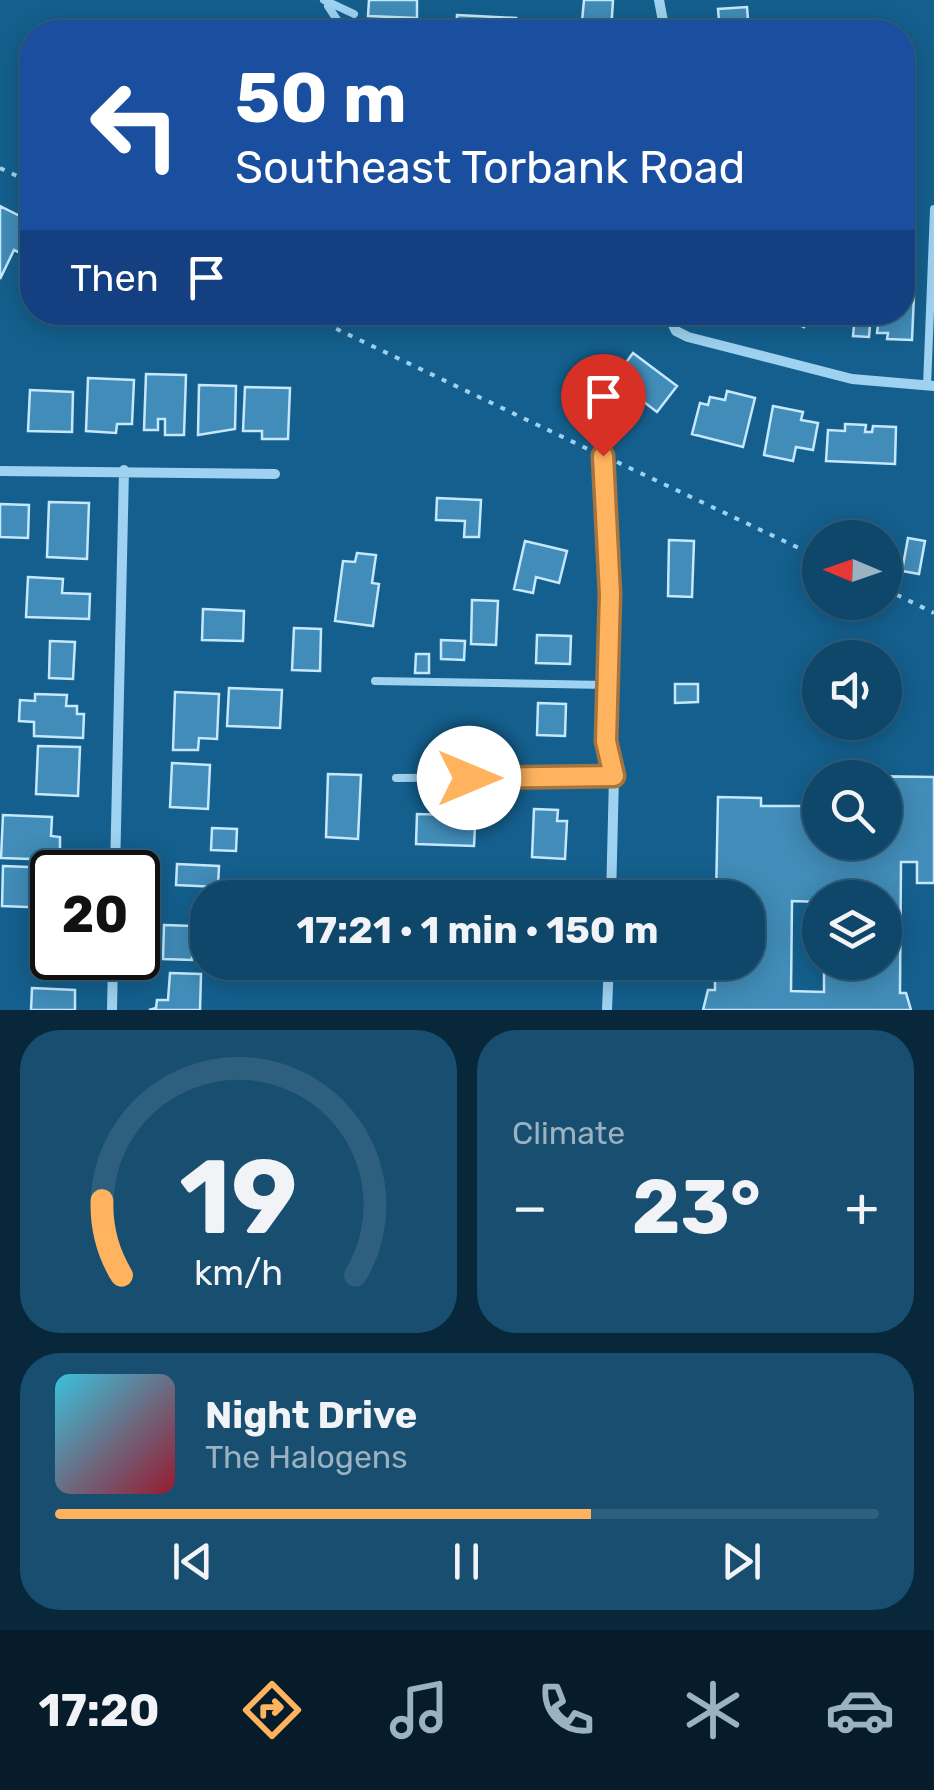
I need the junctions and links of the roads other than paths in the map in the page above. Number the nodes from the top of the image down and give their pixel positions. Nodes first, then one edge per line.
1 (326, 3) edge
2 (354, 14) dead end
3 (934, 208) edge
4 (673, 325) edge
5 (931, 386) edge
6 (603, 456) road end
7 (124, 470) junction
8 (0, 471) edge
9 (275, 474) dead end
10 (376, 681) dead end
11 (607, 685) junction
12 (614, 776) junction
13 (396, 778) dead end
14 (115, 850) edge
15 (611, 880) edge
16 (113, 980) edge
17 (609, 980) edge
18 (112, 1010) edge
19 (608, 1010) edge

1 - 2 lane
3 - 5 lane
4 - 5 street
6 - 11 street
7 - 8 street
7 - 9 street
7 - 14 street
10 - 11 lane
11 - 12 street
12 - 13 lane
12 - 15 street
16 - 18 street
17 - 19 street

